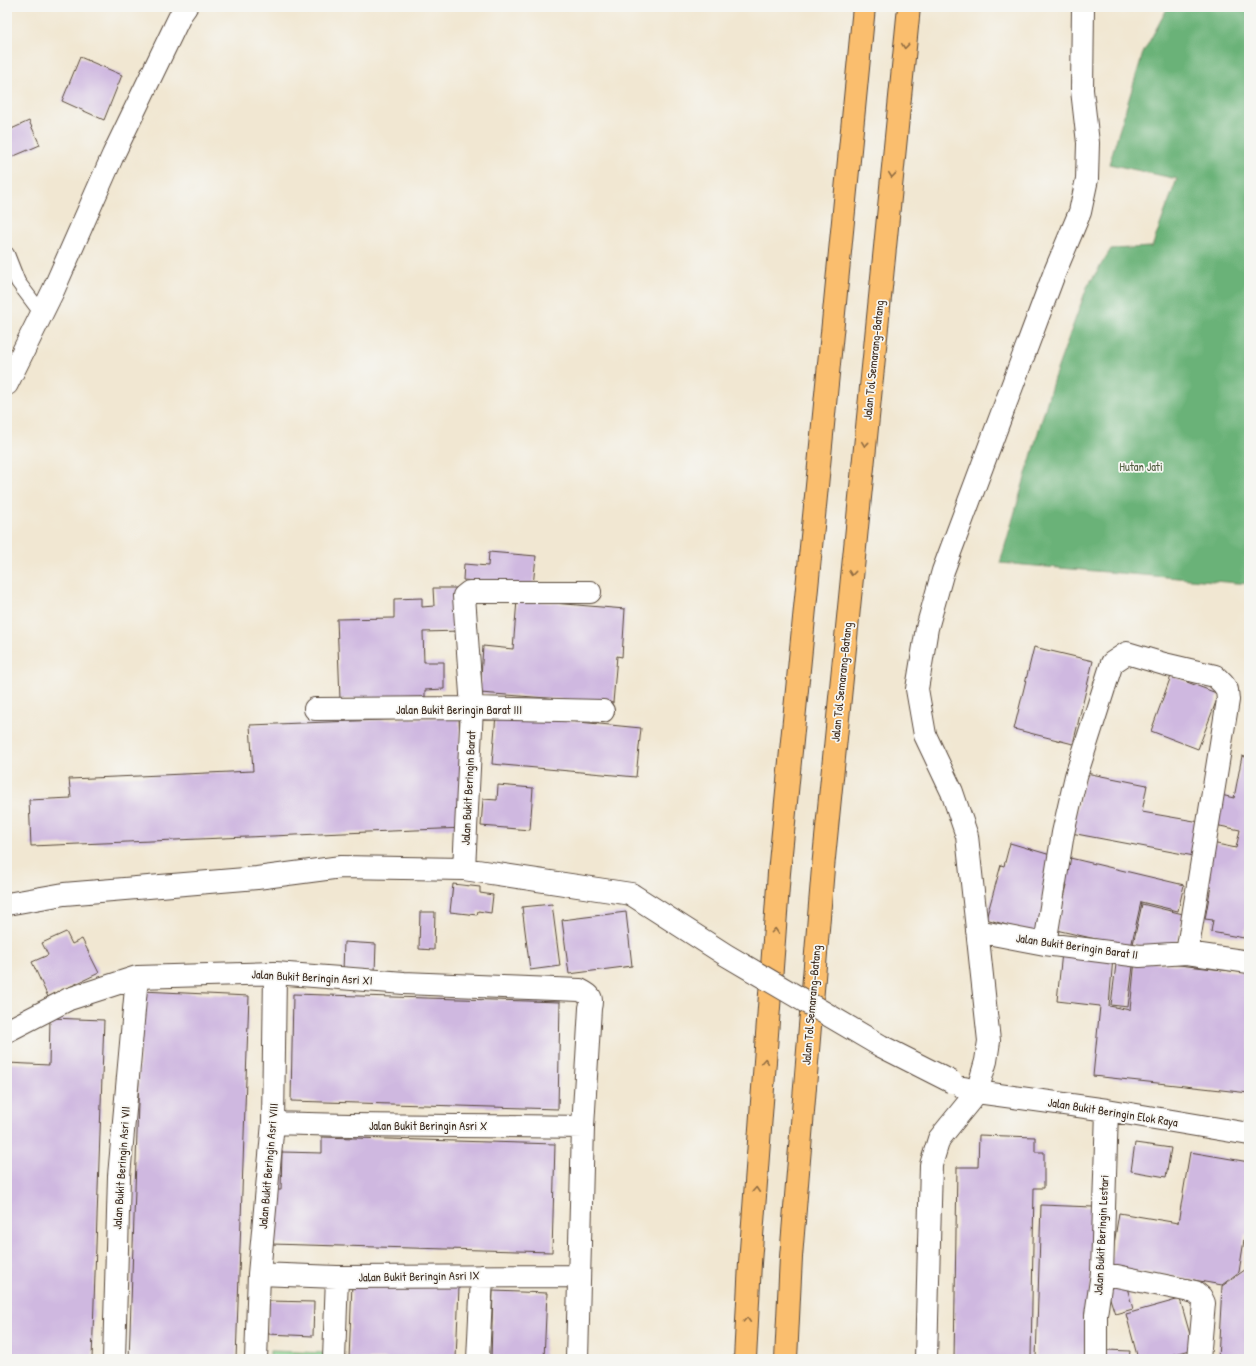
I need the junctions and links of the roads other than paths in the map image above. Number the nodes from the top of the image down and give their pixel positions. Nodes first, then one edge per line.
1 (186, 7) edge
2 (864, 7) edge
3 (909, 7) edge
4 (1084, 7) edge
5 (7, 254) edge
6 (42, 314) junction
7 (7, 384) edge
8 (590, 592) dead end
9 (472, 708) junction
10 (315, 709) dead end
11 (603, 711) dead end
12 (464, 869) junction
13 (7, 904) edge
14 (977, 931) junction
15 (1045, 944) junction
16 (1187, 953) junction
17 (1249, 962) edge
18 (275, 973) junction
19 (137, 976) junction
20 (7, 1031) edge
21 (977, 1092) junction
22 (1107, 1110) junction
23 (273, 1123) junction
24 (583, 1127) junction
25 (1249, 1134) edge
26 (1102, 1272) junction
27 (259, 1274) junction
28 (482, 1276) junction
29 (579, 1276) junction
30 (337, 1277) junction
31 (114, 1359) edge
32 (256, 1359) edge
33 (334, 1359) edge
34 (478, 1359) edge
35 (577, 1359) edge
36 (745, 1359) edge
37 (786, 1359) edge
38 (926, 1359) edge
39 (1096, 1359) edge
40 (1199, 1359) edge

1 - 6 street
36 -> 2 highway
3 -> 37 highway, Jalan Tol Semarang–Batang
4 - 14 street
5 - 6 lane
6 - 7 street
8 - 9 street, Jalan Bukit Beringin Barat
9 - 10 street, Jalan Bukit Beringin Barat III
9 - 11 street, Jalan Bukit Beringin Barat III
9 - 12 street, Jalan Bukit Beringin Barat
12 - 13 street
12 - 21 street, Jalan Bukit Beringin Elok Raya, bridge
14 - 15 street, Jalan Bukit Beringin Barat II
14 - 21 street
15 - 16 street, Jalan Bukit Beringin Barat II
15 - 16 street
16 - 17 street, Jalan Bukit Beringin Barat II
18 - 19 street, Jalan Bukit Beringin Asri XI
18 - 23 street, Jalan Bukit Beringin Asri VIII
18 - 24 street, Jalan Bukit Beringin Asri XI
19 - 20 street, Jalan Bukit Beringin Asri XI
19 - 31 street, Jalan Bukit Beringin Asri VII
21 - 22 street, Jalan Bukit Beringin Elok Raya
21 - 38 street
22 - 25 street, Jalan Bukit Beringin Elok Raya
22 - 26 street, Jalan Bukit Beringin Lestari
23 - 24 street, Jalan Bukit Beringin Asri X
23 - 27 street, Jalan Bukit Beringin Asri VIII
24 - 29 street
26 - 39 street, Jalan Bukit Beringin Lestari
26 - 40 street
27 - 30 street, Jalan Bukit Beringin Asri IX
27 - 32 street, Jalan Bukit Beringin Asri VIII
28 - 29 street, Jalan Bukit Beringin Asri IX
28 - 30 street, Jalan Bukit Beringin Asri IX
28 - 34 street
29 - 35 street
30 - 33 street

